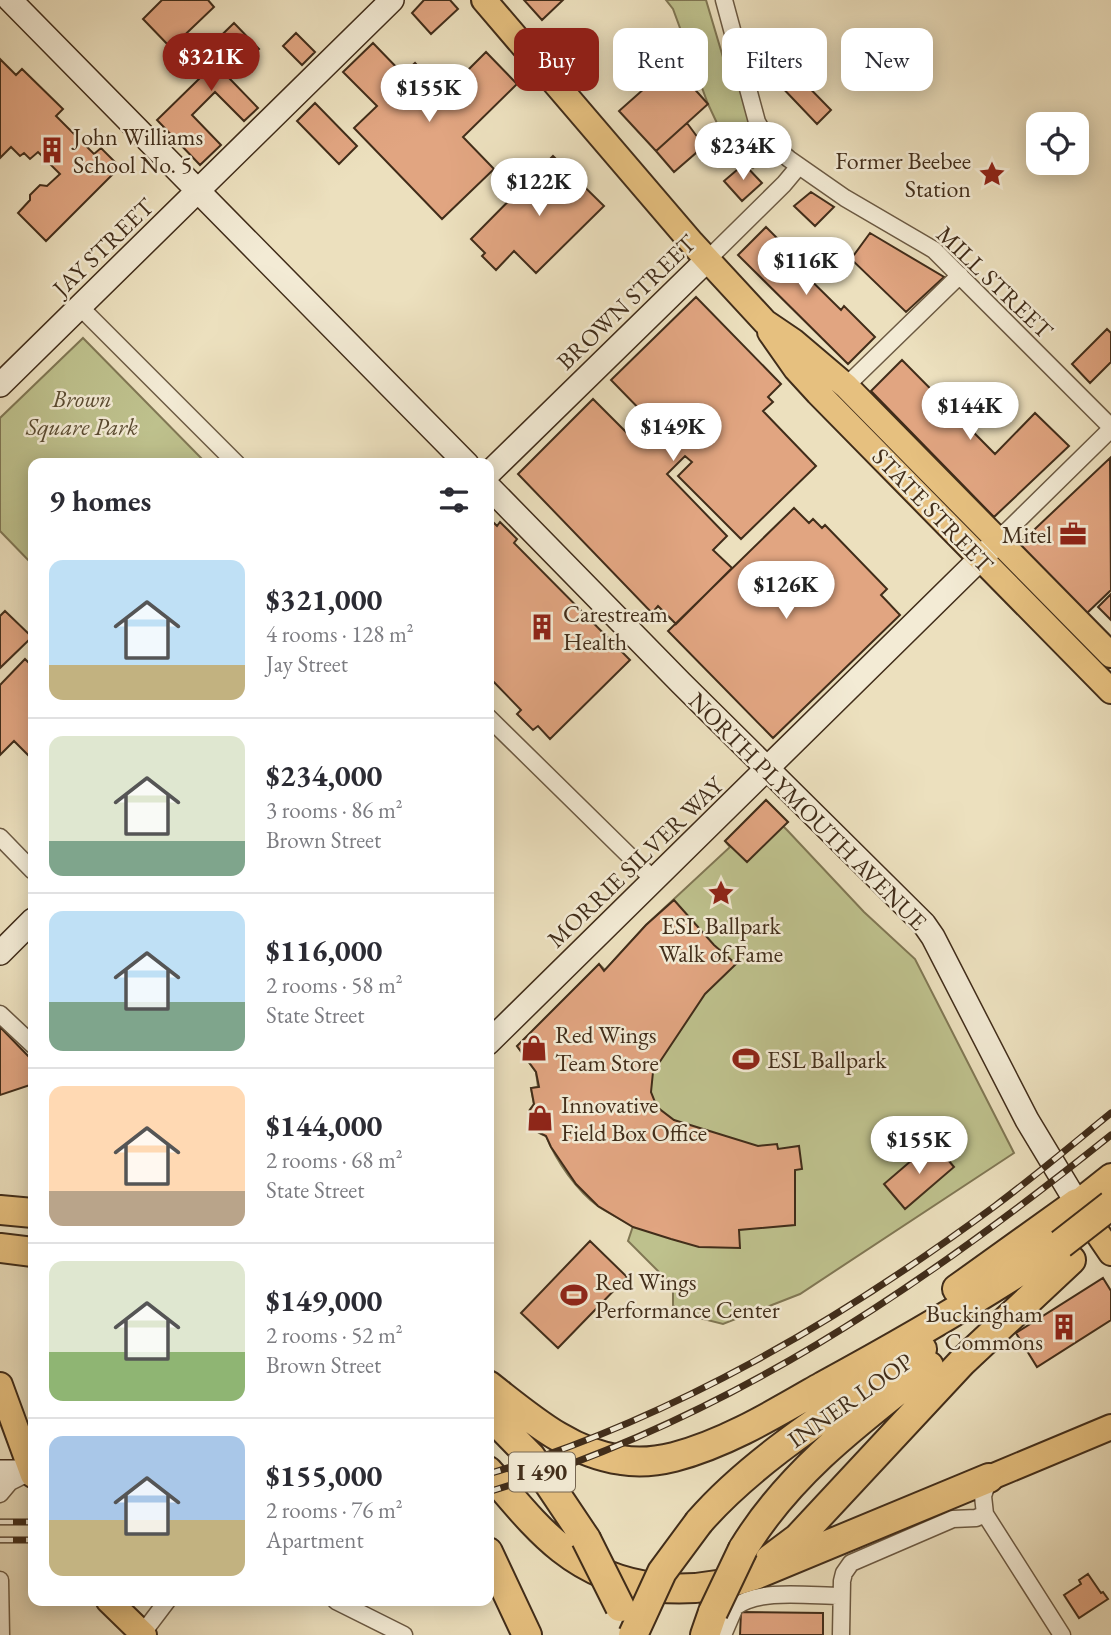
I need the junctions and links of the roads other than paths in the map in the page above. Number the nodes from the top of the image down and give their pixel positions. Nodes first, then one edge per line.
1 (10, 0) edge
2 (392, 0) edge
3 (484, 0) edge
4 (724, 0) edge
5 (799, 166) junction
6 (198, 190) junction
7 (707, 260) junction
8 (960, 275) junction
9 (80, 307) junction
10 (765, 322) junction
11 (0, 385) edge
12 (846, 386) junction
13 (1111, 428) edge
14 (231, 458) edge
15 (461, 458) edge
16 (494, 468) edge
17 (494, 491) edge
18 (998, 541) junction
19 (980, 559) junction
20 (1111, 655) edge
21 (1111, 691) edge
22 (494, 723) edge
23 (768, 769) junction
24 (0, 837) edge
25 (28, 866) edge
26 (654, 880) junction
27 (28, 925) edge
28 (0, 953) edge
29 (0, 1014) edge
30 (494, 1037) edge
31 (28, 1040) edge
32 (1111, 1176) edge
33 (1077, 1203) junction
34 (1111, 1205) edge
35 (0, 1210) edge
36 (28, 1213) edge
37 (1111, 1228) edge
38 (0, 1248) edge
39 (28, 1251) edge
40 (1066, 1252) junction
41 (1111, 1253) edge
42 (0, 1385) edge
43 (494, 1389) edge
44 (494, 1419) edge
45 (1111, 1427) edge
46 (666, 1459) junction
47 (28, 1460) edge
48 (0, 1472) edge
49 (28, 1473) edge
50 (28, 1475) edge
51 (494, 1478) edge
52 (989, 1478) junction
53 (0, 1494) edge
54 (985, 1514) junction
55 (494, 1563) edge
56 (0, 1580) edge
57 (690, 1588) junction
58 (841, 1596) junction
59 (114, 1606) edge
60 (163, 1606) edge
61 (346, 1606) edge
62 (714, 1627) edge
63 (1, 1635) edge
64 (143, 1635) edge
65 (404, 1635) edge
66 (527, 1635) edge
67 (632, 1635) edge
68 (841, 1635) edge
69 (1062, 1635) edge

1 - 6 street
2 - 6 street, JAY STREET
3 - 7 main road, STATE STREET
4 - 5 street, MILL STREET
5 - 7 street, BROWN STREET
5 - 8 street, MILL STREET
6 - 9 street, JAY STREET
6 - 15 street
7 - 10 main road, STATE STREET
7 - 16 street, BROWN STREET
8 - 12 street
8 - 13 street, MILL STREET
9 - 11 street, JAY STREET
9 - 14 street
10 - 12 main road, STATE STREET
10 - 19 main road, STATE STREET
12 - 18 main road, STATE STREET
13 - 18 street
17 - 23 street, NORTH PLYMOUTH AVENUE
18 - 19 street, MORRIE SILVER WAY
18 - 20 main road, STATE STREET
19 - 21 main road, STATE STREET
19 - 23 street, MORRIE SILVER WAY
22 - 26 street
23 - 26 street, MORRIE SILVER WAY
23 - 33 street, NORTH PLYMOUTH AVENUE
24 - 25 street
26 - 30 street, MORRIE SILVER WAY
27 - 28 street
29 - 31 street
32 - 33 main road
33 - 41 main road, NORTH PLYMOUTH AVENUE
33 - 46 highway
34 - 40 highway, INNER LOOP, bridge
35 - 36 highway
37 - 40 highway, INNER LOOP
38 - 39 highway
40 - 46 highway
40 - 57 highway
40 - 62 highway, INNER LOOP, bridge
40 - 67 highway, INNER LOOP, bridge
42 - 47 main road
43 - 46 highway
44 - 67 highway, I 490, bridge
45 - 52 main road
48 - 49 street
50 - 53 street
51 - 57 highway
52 - 54 street
52 - 57 highway
54 - 58 street
54 - 69 street
55 - 66 highway
56 - 63 street
58 - 62 street
58 - 68 street
59 - 64 main road
60 - 64 street
61 - 65 street

